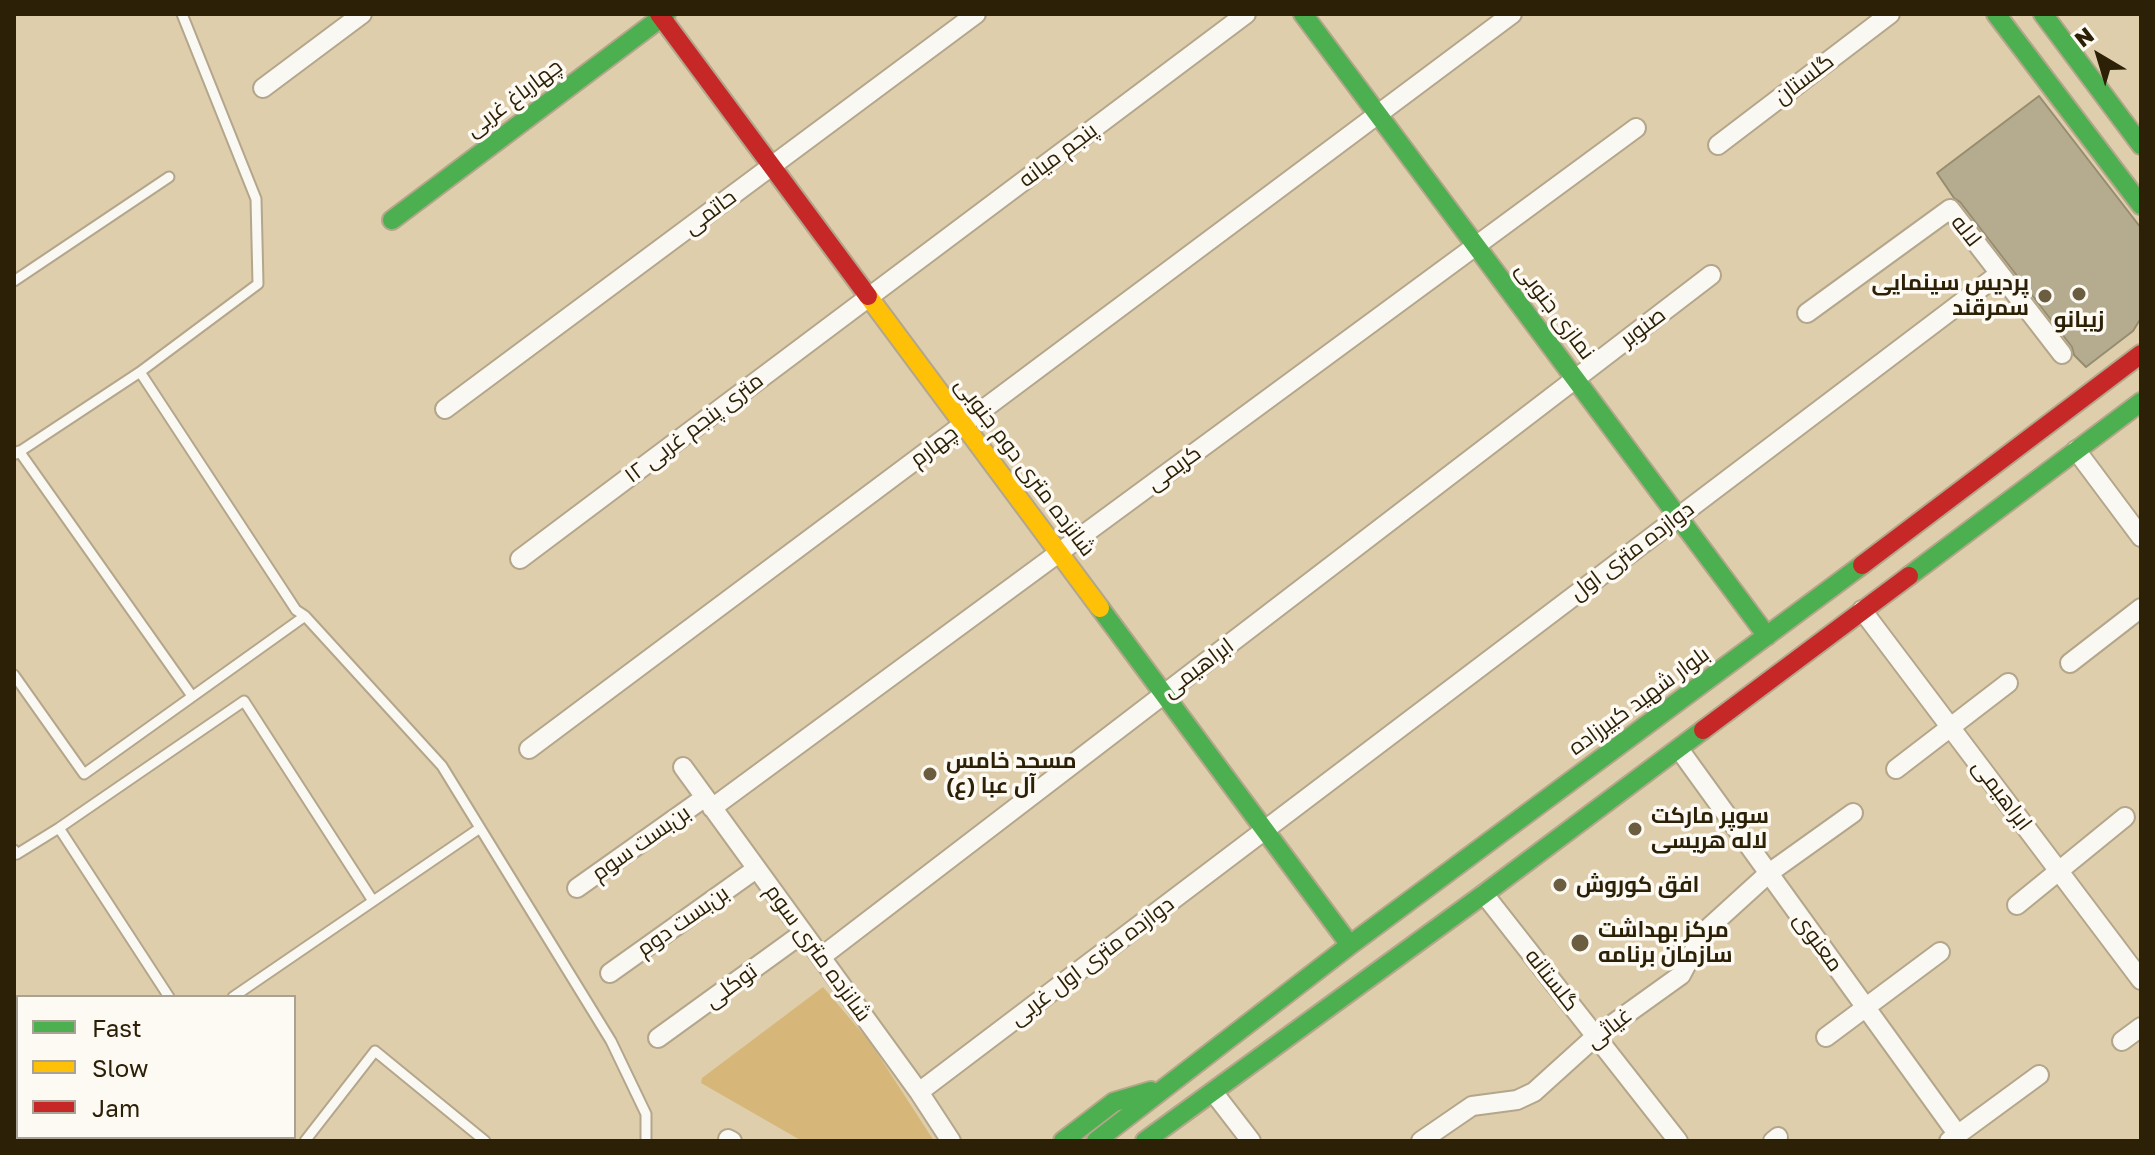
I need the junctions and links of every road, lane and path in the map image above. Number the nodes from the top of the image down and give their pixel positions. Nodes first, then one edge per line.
1 (182, 14) edge
2 (362, 14) edge
3 (976, 14) edge
4 (1246, 14) edge
5 (1303, 14) edge
6 (1512, 14) edge
7 (1890, 14) edge
8 (1996, 14) edge
9 (2043, 14) edge
10 (662, 15) edge
11 (263, 88) dead end
12 (1378, 115) junction
13 (1636, 128) dead end
14 (1718, 145) dead end
15 (2141, 145) edge
16 (772, 166) junction
17 (169, 177) dead end
18 (2141, 205) edge
19 (392, 220) dead end
20 (1476, 245) junction
21 (1999, 274) junction
22 (1711, 275) dead end
23 (14, 281) edge
24 (869, 297) junction
25 (1807, 313) dead end
26 (2062, 354) dead end
27 (2141, 354) edge
28 (140, 372) junction
29 (1576, 379) junction
30 (2141, 402) edge
31 (445, 409) dead end
32 (964, 424) junction
33 (2076, 450) junction
34 (17, 453) edge
35 (1678, 516) junction
36 (2141, 537) edge
37 (1059, 552) junction
38 (520, 559) dead end
39 (2141, 608) edge
40 (1862, 610) junction
41 (305, 616) junction
42 (1767, 636) junction
43 (2070, 663) dead end
44 (14, 675) edge
45 (2008, 683) dead end
46 (1164, 694) junction
47 (192, 696) junction
48 (1951, 728) junction
49 (529, 749) dead end
50 (1679, 749) junction
51 (683, 767) dead end
52 (1896, 769) dead end
53 (708, 803) junction
54 (1853, 813) dead end
55 (2125, 817) dead end
56 (59, 828) junction
57 (480, 828) junction
58 (1265, 830) junction
59 (14, 850) edge
60 (756, 869) junction
61 (2059, 871) junction
62 (1769, 873) junction
63 (577, 888) dead end
64 (1484, 894) junction
65 (373, 901) junction
66 (2017, 905) dead end
67 (803, 933) junction
68 (1350, 945) junction
69 (1940, 952) dead end
70 (821, 957) junction
71 (610, 973) dead end
72 (2141, 980) edge
73 (168, 995) edge
74 (236, 995) edge
75 (1866, 1007) junction
76 (2141, 1027) edge
77 (1596, 1036) junction
78 (1826, 1037) dead end
79 (658, 1038) dead end
80 (2122, 1041) dead end
81 (2039, 1075) dead end
82 (1165, 1087) junction
83 (919, 1092) junction
84 (1214, 1093) junction
85 (1184, 1113) junction
86 (1953, 1138) edge
87 (305, 1141) edge
88 (485, 1141) edge
89 (646, 1141) edge
90 (951, 1141) edge
91 (1063, 1141) edge
92 (1096, 1141) edge
93 (1145, 1141) edge
94 (1173, 1141) edge
95 (1251, 1141) edge
96 (1421, 1141) edge
97 (1678, 1141) edge

1 - 28 lane
2 - 11 street
3 - 16 street, حاتمی
4 - 24 street, پنجم میانه
5 - 12 main road, نمازی جنوبی
6 - 12 street, چهارم
7 - 14 street, گلستان
8 - 18 main road
9 - 15 main road
10 - 16 main road, شانزده متری دوم جنوبی
10 - 19 main road, چهارباغ غربی
12 - 20 main road, نمازی جنوبی
12 - 32 street, چهارم
13 - 20 street, کریمی
16 - 24 main road, شانزده متری دوم جنوبی
16 - 31 street, حاتمی
17 - 23 lane
20 - 29 main road, نمازی جنوبی
20 - 37 street, کریمی
21 - 25 street, لاله
21 - 26 street, لاله
21 - 35 street, دوازده متری اول
22 - 29 street, صنوبر
24 - 32 main road, شانزده متری دوم جنوبی
24 - 38 street, ۱۲ متری پنجم غربی
27 - 42 main road, بلوار شهید کبیرزاده
28 - 34 lane
28 - 41 lane
29 - 35 main road, نمازی جنوبی
29 - 46 street, ابراهیمی
30 - 33 main road
32 - 37 main road, شانزده متری دوم جنوبی
32 - 49 street, چهارم
33 - 36 street
33 - 40 main road
34 - 47 lane
35 - 42 main road, نمازی جنوبی
35 - 58 street, دوازده متری اول
37 - 46 main road, شانزده متری دوم جنوبی
37 - 53 street, کریمی
39 - 43 street
40 - 48 street, ابراهیمی
40 - 50 main road
41 - 47 lane
41 - 57 lane
42 - 68 main road, بلوار شهید کبیرزاده
44 - 47 lane
45 - 48 street
46 - 58 main road, شانزده متری دوم جنوبی
46 - 70 street, ابراهیمی
48 - 52 street
48 - 61 street, ابراهیمی
50 - 62 street, معنوی
50 - 64 main road
51 - 53 street, شانزده متری سوم
53 - 60 street, شانزده متری سوم
53 - 63 street, بن‌بست سوم
54 - 62 street, غیاثی
55 - 61 street
56 - 59 lane
56 - 65 lane
56 - 73 lane
57 - 65 lane
57 - 89 lane
58 - 68 main road, شانزده متری دوم جنوبی
58 - 83 street, دوازده متری اول غربی
60 - 67 street, شانزده متری سوم
60 - 71 street, بن‌بست دوم
61 - 66 street
61 - 72 street, ابراهیمی
62 - 75 street, معنوی
62 - 77 street, غیاثی
64 - 77 street, گلستانه
64 - 84 main road
65 - 74 lane
67 - 70 street, شانزده متری سوم
67 - 79 street, توکلی
68 - 82 main road, بلوار شهید کبیرزاده
69 - 75 street
70 - 83 street, شانزده متری سوم
75 - 78 street
75 - 86 street, معنوی
76 - 80 street
77 - 96 street, غیاثی
77 - 97 street, گلستانه
81 - 86 street
82 - 91 main road, بلوار شهید کبیرزاده
82 - 92 main road, بلوار شهید کبیرزاده
83 - 90 street, شانزده متری سوم
84 - 85 main road
84 - 95 street
85 - 93 main road
85 - 94 main road
87 - 88 lane

